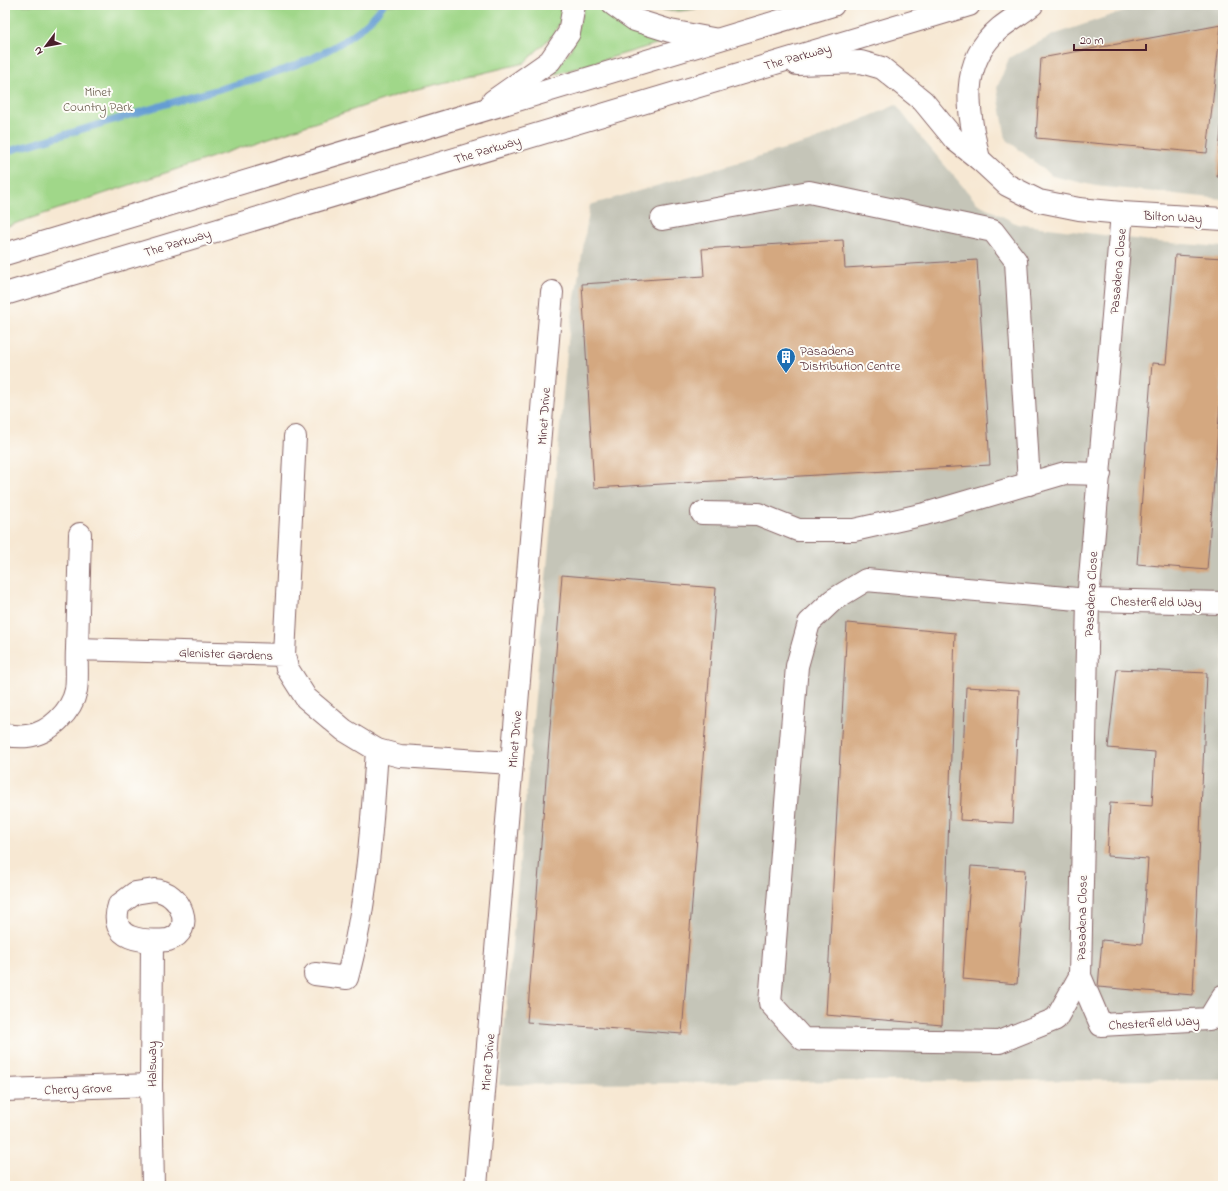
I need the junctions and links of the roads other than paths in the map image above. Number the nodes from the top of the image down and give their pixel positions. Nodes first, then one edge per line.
1 (574, 5) edge
2 (614, 5) edge
3 (833, 5) edge
4 (969, 5) edge
5 (1032, 5) edge
6 (716, 40) junction
7 (766, 65) junction
8 (479, 111) junction
9 (979, 159) junction
10 (1122, 213) junction
11 (662, 219) dead end
12 (1223, 219) edge
13 (5, 254) edge
14 (552, 292) dead end
15 (5, 294) edge
16 (295, 437) dead end
17 (1100, 474) junction
18 (1029, 484) junction
19 (702, 513) dead end
20 (80, 534) dead end
21 (1088, 600) junction
22 (1223, 603) edge
23 (77, 649) junction
24 (284, 655) junction
25 (5, 735) edge
26 (377, 750) junction
27 (512, 763) junction
28 (152, 941) dead end
29 (315, 974) dead end
30 (1080, 976) junction
31 (1223, 996) edge
32 (151, 1085) junction
33 (5, 1090) edge
34 (152, 1186) edge
35 (476, 1186) edge

1 - 8 main road
2 - 6 main road
3 - 6 main road
4 - 7 main road, The Parkway
5 - 9 main road
6 - 8 main road
7 - 9 main road, Bilton Way
7 - 15 main road, The Parkway
8 - 13 main road
9 - 10 main road, Bilton Way
10 - 12 main road, Bilton Way
10 - 17 main road, Pasadena Close
11 - 18 main road
14 - 27 main road, Minet Drive
16 - 24 main road
17 - 18 main road
17 - 21 main road, Pasadena Close
18 - 19 main road
20 - 23 main road
21 - 22 main road, Chesterfield Way
21 - 30 main road, Pasadena Close
21 - 30 main road, Chesterfield Way
23 - 24 main road, Glenister Gardens
23 - 25 main road
24 - 26 main road, Glenister Gardens
26 - 27 main road, Glenister Gardens
26 - 29 main road
27 - 35 main road, Minet Drive
28 - 32 main road, Halsway
30 - 31 main road, Chesterfield Way
32 - 33 main road, Cherry Grove
32 - 34 main road, Halsway

